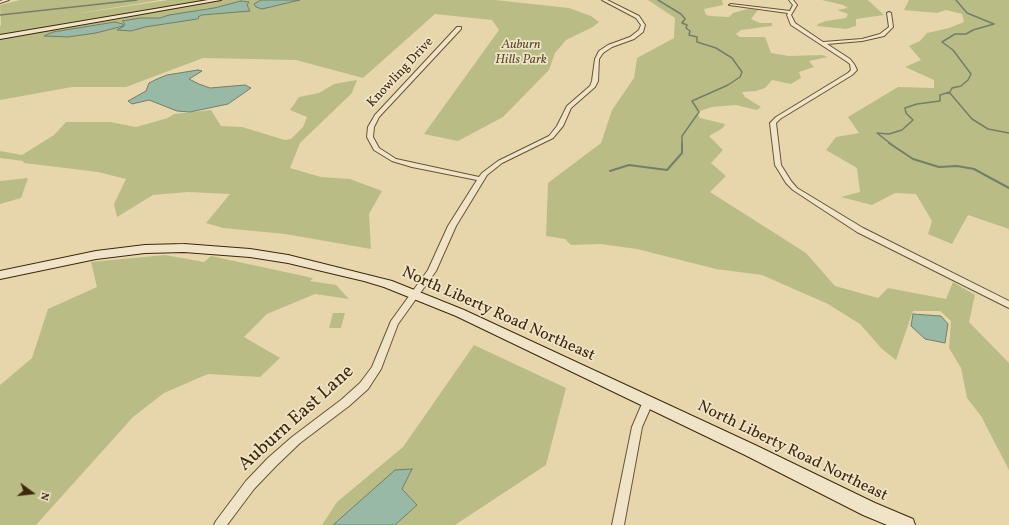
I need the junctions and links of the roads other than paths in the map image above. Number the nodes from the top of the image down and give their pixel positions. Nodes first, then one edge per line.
1 (7, 0) edge
2 (218, 0) edge
3 (604, 0) edge
4 (791, 0) edge
5 (0, 2) edge
6 (731, 5) dead end
7 (790, 12) junction
8 (889, 13) dead end
9 (459, 28) dead end
10 (0, 37) edge
11 (822, 43) junction
12 (480, 179) junction
13 (0, 275) edge
14 (416, 295) junction
15 (1009, 304) edge
16 (648, 402) junction
17 (220, 525) edge
18 (618, 525) edge
19 (907, 525) edge

1 - 5 street
2 - 10 main road
3 - 12 street, Auburn East Lane
4 - 7 street
6 - 7 street
7 - 11 street
8 - 11 street
9 - 12 street, Knowling Drive
11 - 15 street
12 - 14 street, Auburn East Lane
13 - 14 main road, North Liberty Road Northeast
14 - 16 main road, North Liberty Road Northeast
14 - 17 street, Auburn East Lane
16 - 18 street
16 - 19 main road, North Liberty Road Northeast

